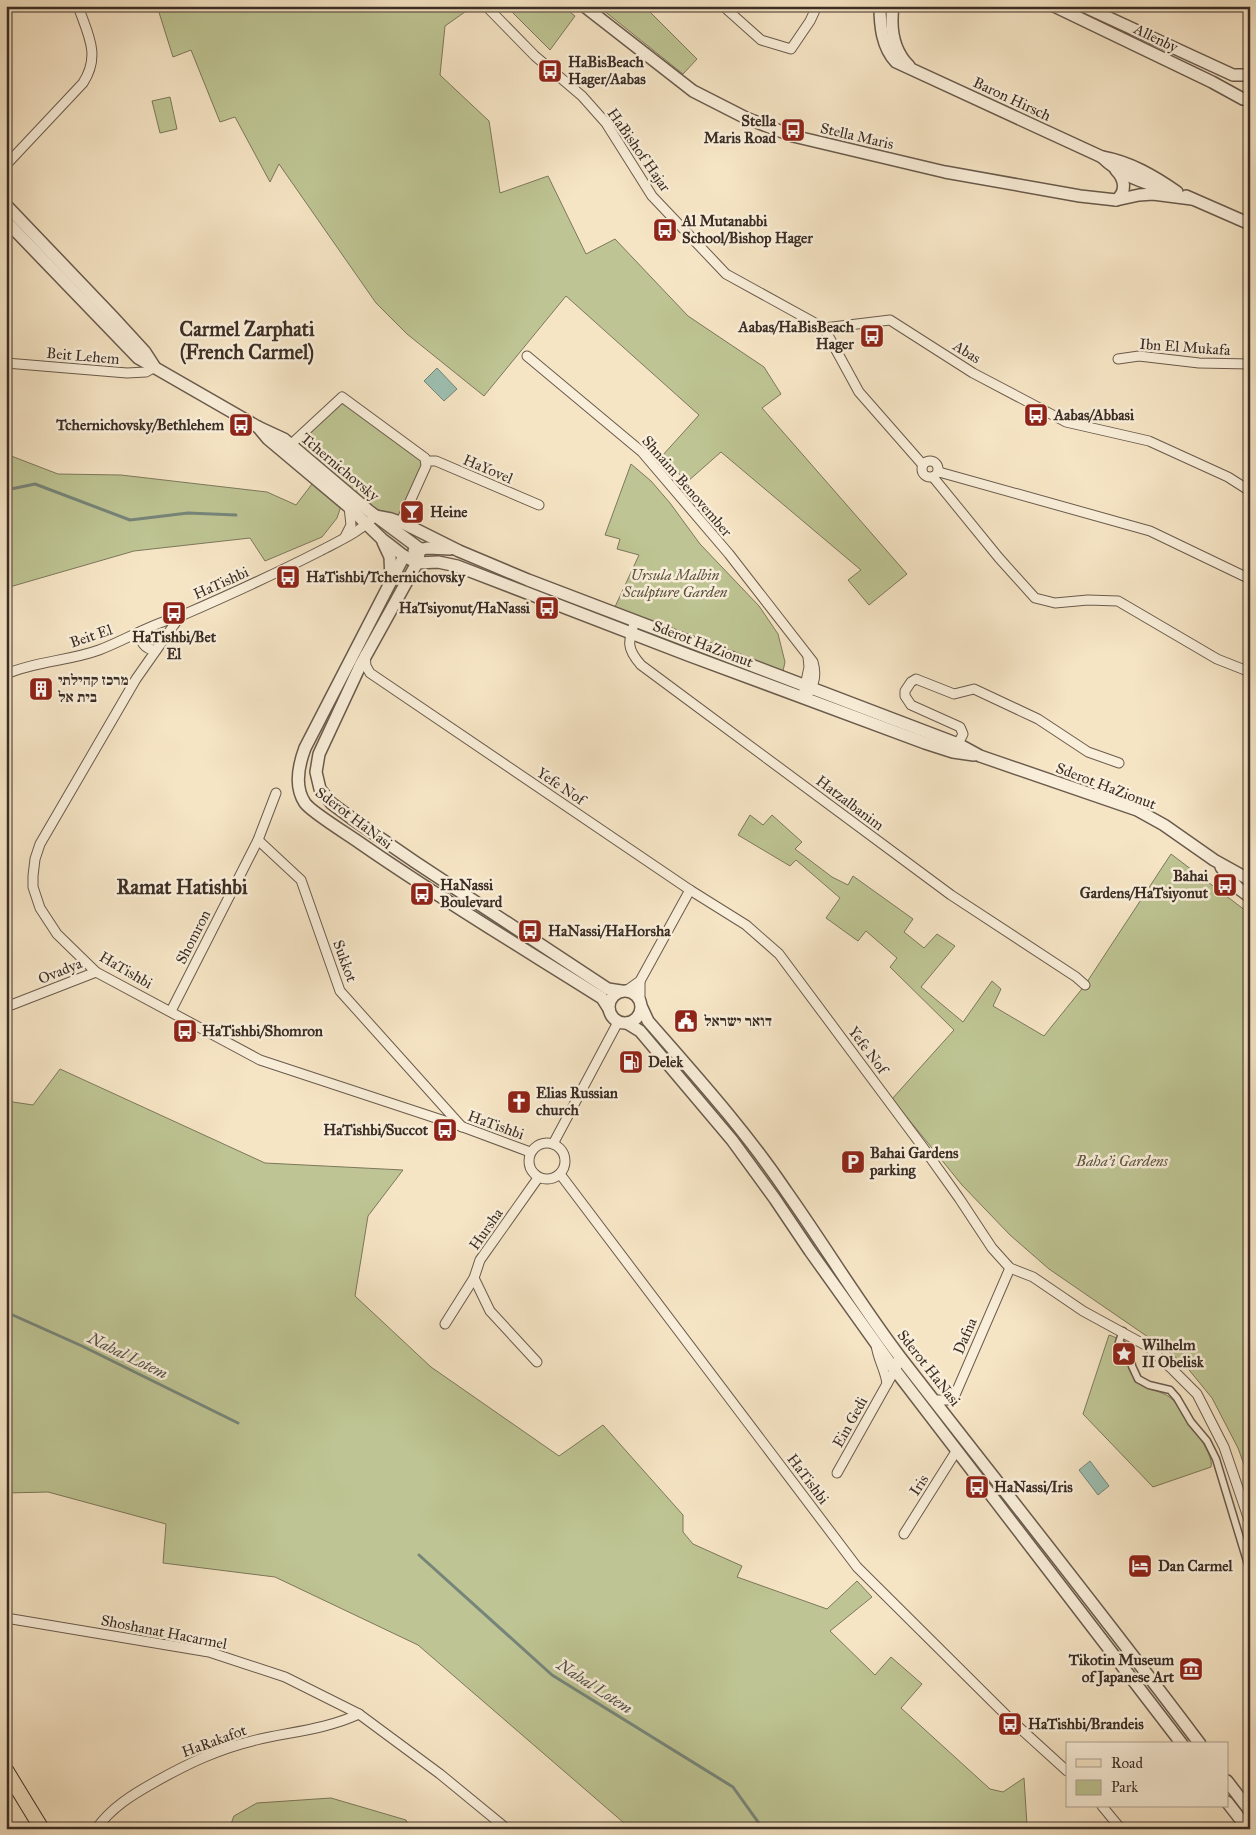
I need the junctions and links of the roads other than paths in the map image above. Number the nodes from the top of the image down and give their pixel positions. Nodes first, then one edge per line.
1 (78, 6) edge
2 (584, 6) edge
3 (723, 6) edge
4 (817, 6) edge
5 (880, 6) edge
6 (893, 6) edge
7 (1054, 6) edge
8 (1083, 6) edge
9 (487, 7) edge
10 (910, 67) junction
11 (1250, 75) edge
12 (1246, 101) edge
13 (1102, 157) junction
14 (6, 165) edge
15 (1116, 170) junction
16 (1142, 176) junction
17 (1120, 199) junction
18 (1192, 199) junction
19 (6, 205) edge
20 (6, 221) edge
21 (1250, 224) edge
22 (824, 328) junction
23 (527, 356) dead end
24 (1118, 358) dead end
25 (6, 363) edge
26 (1250, 364) edge
27 (155, 367) junction
28 (288, 449) junction
29 (426, 461) junction
30 (923, 465) junction
31 (936, 474) junction
32 (1250, 491) edge
33 (539, 505) dead end
34 (348, 507) junction
35 (375, 516) junction
36 (405, 524) junction
37 (367, 525) junction
38 (345, 538) junction
39 (382, 539) junction
40 (420, 549) junction
41 (459, 551) junction
42 (404, 556) junction
43 (417, 562) junction
44 (1250, 579) edge
45 (390, 581) junction
46 (183, 615) junction
47 (153, 626) junction
48 (633, 627) junction
49 (142, 631) junction
50 (161, 642) junction
51 (156, 650) junction
52 (365, 655) junction
53 (1250, 672) edge
54 (370, 673) junction
55 (6, 674) edge
56 (354, 676) junction
57 (808, 686) junction
58 (804, 698) junction
59 (958, 744) junction
60 (980, 756) junction
61 (1119, 763) dead end
62 (276, 793) dead end
63 (258, 840) junction
64 (1214, 860) junction
65 (1250, 880) edge
66 (690, 890) junction
67 (1250, 897) edge
68 (96, 972) junction
69 (640, 981) junction
70 (1085, 985) dead end
71 (624, 991) junction
72 (641, 1004) junction
73 (6, 1007) edge
74 (609, 1009) junction
75 (170, 1011) junction
76 (622, 1023) junction
77 (462, 1127) junction
78 (552, 1144) junction
79 (530, 1152) junction
80 (560, 1174) junction
81 (538, 1178) junction
82 (1010, 1268) junction
83 (474, 1278) junction
84 (445, 1324) dead end
85 (1124, 1332) junction
86 (876, 1343) junction
87 (899, 1355) junction
88 (537, 1362) dead end
89 (895, 1370) junction
90 (887, 1384) junction
91 (934, 1400) junction
92 (957, 1450) junction
93 (837, 1473) dead end
94 (1250, 1523) edge
95 (904, 1534) dead end
96 (1250, 1571) edge
97 (6, 1618) edge
98 (359, 1714) junction
99 (1180, 1742) edge
100 (1198, 1742) edge
101 (6, 1770) edge
102 (1066, 1770) edge
103 (1228, 1782) edge
104 (1228, 1803) edge
105 (1104, 1808) edge
106 (1250, 1811) edge
107 (42, 1829) edge
108 (96, 1829) edge
109 (507, 1829) edge
110 (1121, 1829) edge
111 (1248, 1829) edge

1 - 14 street
2 - 17 street, Stella Maris
3 - 4 street
5 - 10 street, Baron Hirsch
6 - 10 street
7 - 12 street, Allenby
8 - 11 street, Allenby
9 - 22 street, HaBishof Hajar
10 - 13 street, Baron Hirsch
11 - 12 street, Allenby
13 - 15 street, Baron Hirsch
13 - 16 street, Baron Hirsch
15 - 16 street, Baron Hirsch
15 - 17 street
16 - 17 street
16 - 18 street
17 - 18 street, Stella Maris
18 - 21 street
19 - 27 street, Tchernichovsky
20 - 27 street, Tchernichovsky
22 - 30 street
22 - 32 street, Abas
23 - 57 street, Shnaim Benovember
24 - 26 street, Ibn El Mukafa
25 - 27 street, Beit Lehem
27 - 28 street, Tchernichovsky
28 - 29 street
28 - 34 street, Tchernichovsky
28 - 35 street, Tchernichovsky
29 - 33 street, HaYovel
29 - 36 street
30 - 31 street
30 - 31 street
31 - 44 street
31 - 53 street
34 - 37 street, Tchernichovsky
34 - 38 street
35 - 36 street, Tchernichovsky
35 - 37 street, HaTishbi
35 - 40 street
36 - 41 street, Tchernichovsky
37 - 38 street, HaTishbi
37 - 39 street, Tchernichovsky
38 - 46 street, HaTishbi
39 - 42 street, Tchernichovsky
39 - 45 street
40 - 41 street
40 - 42 street
40 - 43 street, Sderot HaNasi
41 - 48 street, Sderot HaZionut
42 - 43 street, Tchernichovsky
42 - 45 street, Sderot HaNasi
43 - 48 street, Sderot HaZionut
43 - 52 street, Sderot HaNasi
45 - 74 street, Sderot HaNasi
46 - 47 street, Beit El
46 - 50 street, HaTishbi
47 - 49 street, Beit El
47 - 50 street
48 - 57 street, Sderot HaZionut
48 - 58 street, Sderot HaZionut
48 - 70 street, Hatzalbanim
49 - 51 street
49 - 55 street, Beit El
50 - 51 street, HaTishbi
51 - 68 street, HaTishbi
52 - 54 street
52 - 56 street, Sderot HaNasi
54 - 56 street
54 - 66 street, Yefe Nof
56 - 71 street, Sderot HaNasi
57 - 58 street, Shnaim Benovember
57 - 59 street, Sderot HaZionut
58 - 60 street, Sderot HaZionut
59 - 60 street, Sderot HaZionut
59 - 61 street
60 - 64 street, Sderot HaZionut
62 - 63 street, Shomron
63 - 75 street, Shomron
63 - 77 street, Sukkot
64 - 65 street, Sderot HaZionut
64 - 67 street, Sderot HaZionut
66 - 69 street
66 - 82 street, Yefe Nof
68 - 73 street, Ovadya
68 - 75 street, HaTishbi
69 - 71 street
69 - 72 street
71 - 72 street
71 - 74 street
72 - 76 street
72 - 87 street, Sderot HaNasi
74 - 76 street
75 - 77 street, HaTishbi
76 - 78 street
76 - 86 street, Sderot HaNasi
77 - 79 street, HaTishbi
78 - 79 street
78 - 80 street
79 - 81 street
80 - 81 street
80 - 102 street, HaTishbi
81 - 83 street, Hursha
82 - 85 street, Yefe Nof
82 - 91 street, Dafna
83 - 84 street, Hursha
83 - 88 street
85 - 94 street, Yefe Nof
85 - 96 street
86 - 89 street, Sderot HaNasi
86 - 90 street
87 - 89 street, Ein Gedi
87 - 91 street, Sderot HaNasi
89 - 90 street, Ein Gedi
89 - 92 street, Sderot HaNasi
90 - 93 street, Ein Gedi
91 - 100 street, Sderot HaNasi
92 - 95 street, Iris
92 - 99 street, Sderot HaNasi
97 - 98 street, Shoshanat Hacarmel
98 - 108 street, HaRakafot
98 - 109 street, Shoshanat Hacarmel
101 - 107 main road
103 - 106 street
104 - 111 street
105 - 110 street

